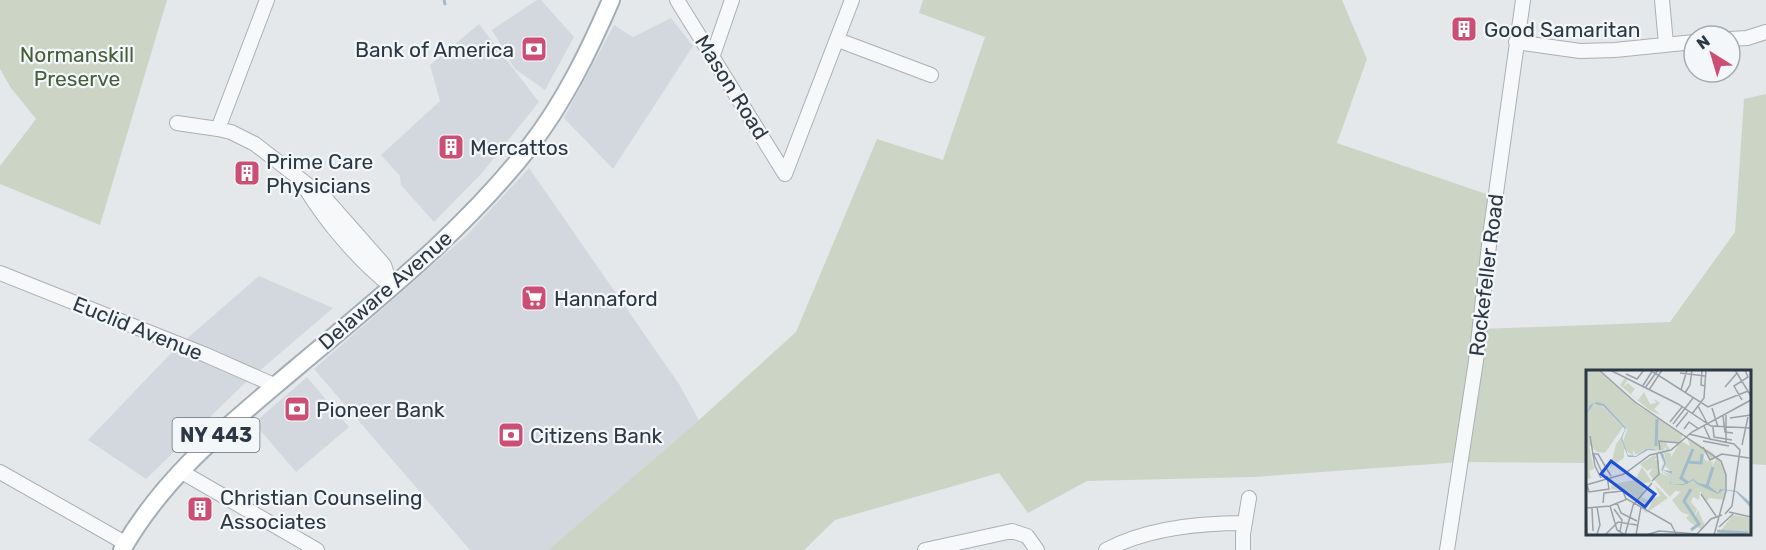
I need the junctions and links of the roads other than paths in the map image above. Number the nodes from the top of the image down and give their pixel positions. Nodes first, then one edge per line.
1 (267, 0) edge
2 (612, 0) edge
3 (677, 0) edge
4 (732, 0) edge
5 (852, 0) edge
6 (1523, 0) edge
7 (1662, 0) edge
8 (1766, 32) edge
9 (1742, 38) edge
10 (838, 40) junction
11 (1516, 42) junction
12 (1682, 43) edge
13 (1666, 44) junction
14 (713, 55) junction
15 (931, 75) dead end
16 (177, 123) dead end
17 (218, 129) junction
18 (0, 273) edge
19 (391, 286) junction
20 (274, 386) junction
21 (180, 471) junction
22 (0, 472) edge
23 (1249, 498) dead end
24 (1245, 523) junction
25 (124, 547) edge
26 (317, 550) edge
27 (926, 550) edge
28 (1037, 550) edge
29 (1106, 550) edge
30 (1244, 550) edge
31 (1447, 550) edge

1 - 17 street
2 - 19 main road, Delaware Avenue / NY 443
3 - 14 street, Mason Road
4 - 14 street
5 - 10 street
6 - 11 street, Rockefeller Road
7 - 13 street
8 - 9 street
10 - 14 street, Mason Road
10 - 15 street
11 - 13 street
11 - 31 street, Rockefeller Road
12 - 13 street
16 - 17 street
17 - 19 street
18 - 20 street, Euclid Avenue
19 - 20 main road, Delaware Avenue / NY 443
20 - 21 main road, Delaware Avenue / NY 443
21 - 25 main road, Delaware Avenue / NY 443
21 - 26 street
22 - 25 street
23 - 24 street
24 - 29 street
24 - 30 street
27 - 28 street

